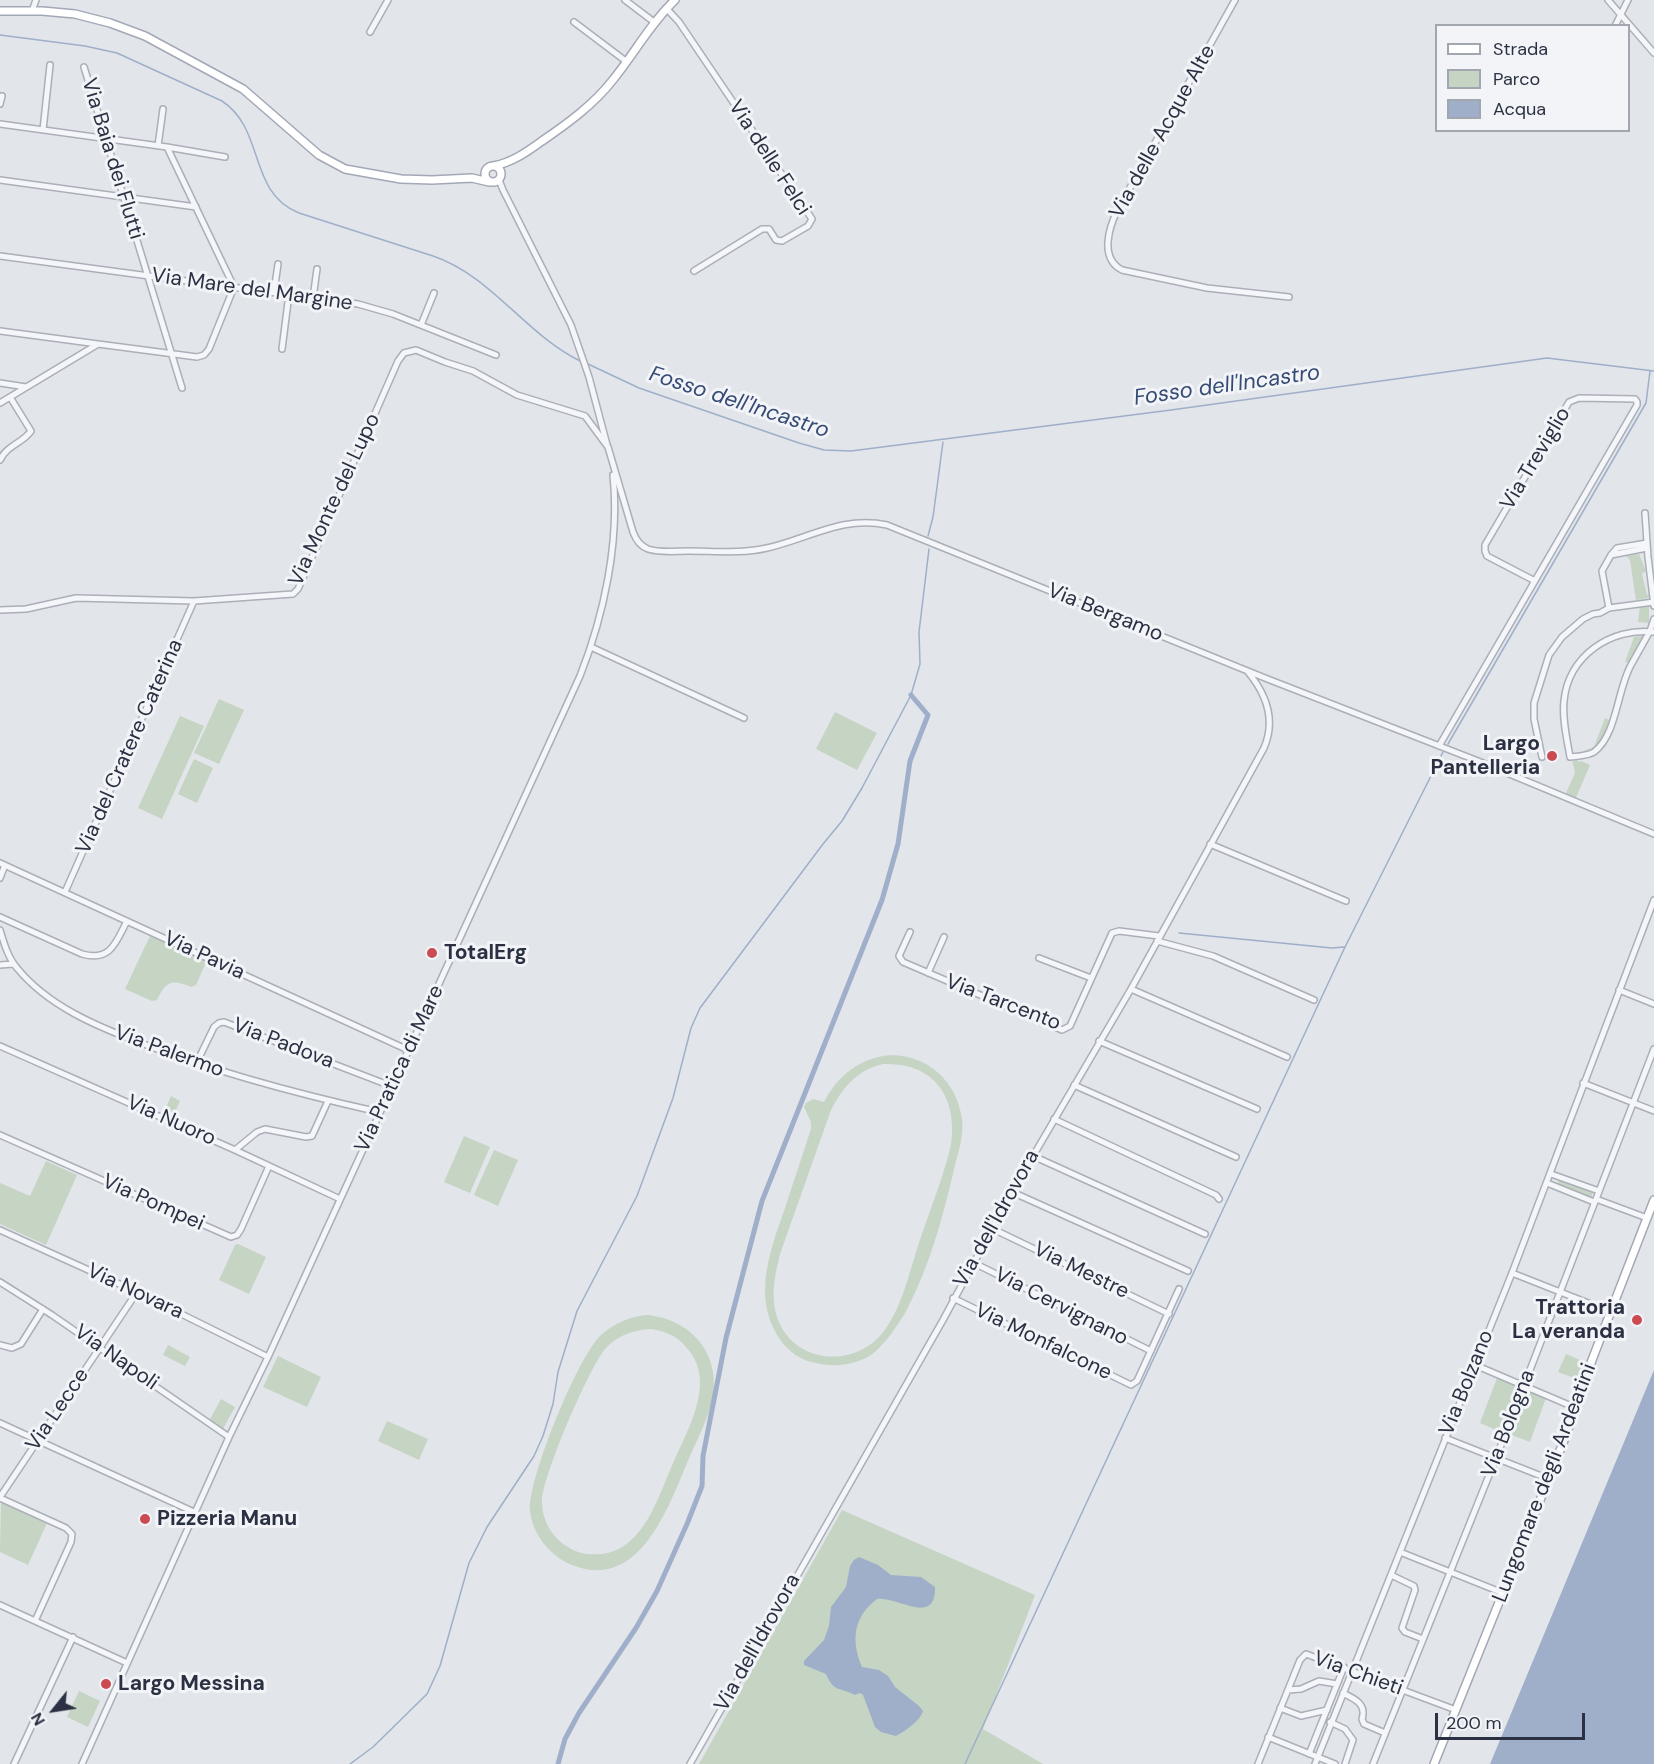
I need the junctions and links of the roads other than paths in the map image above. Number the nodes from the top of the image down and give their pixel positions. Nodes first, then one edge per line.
1 (36, 0) edge
2 (388, 0) edge
3 (625, 0) edge
4 (675, 0) edge
5 (1235, 0) edge
6 (1608, 0) edge
7 (1628, 0) edge
8 (666, 8) junction
9 (0, 11) edge
10 (32, 11) junction
11 (1621, 15) junction
12 (574, 22) dead end
13 (654, 22) junction
14 (1616, 24) edge
15 (1629, 24) edge
16 (1630, 25) edge
17 (370, 32) dead end
18 (1654, 52) edge
19 (627, 62) junction
20 (50, 65) dead end
21 (84, 67) dead end
22 (2, 96) dead end
23 (0, 104) edge
24 (164, 109) dead end
25 (0, 124) edge
26 (43, 130) junction
27 (105, 138) junction
28 (158, 146) junction
29 (166, 147) junction
30 (225, 157) dead end
31 (509, 162) junction
32 (493, 166) junction
33 (485, 171) junction
34 (471, 178) junction
35 (0, 180) edge
36 (495, 180) junction
37 (122, 196) junction
38 (196, 207) junction
39 (0, 256) edge
40 (278, 264) dead end
41 (317, 269) dead end
42 (694, 270) dead end
43 (147, 275) junction
44 (234, 287) junction
45 (274, 292) junction
46 (434, 293) dead end
47 (289, 294) junction
48 (1289, 297) dead end
49 (313, 298) junction
50 (421, 325) junction
51 (0, 332) edge
52 (98, 344) junction
53 (282, 349) dead end
54 (171, 353) junction
55 (496, 355) dead end
56 (0, 383) edge
57 (27, 387) junction
58 (182, 388) dead end
59 (10, 397) junction
60 (0, 403) edge
61 (608, 447) junction
62 (0, 460) edge
63 (1645, 513) dead end
64 (1654, 544) edge
65 (1647, 546) junction
66 (1535, 581) junction
67 (194, 601) junction
68 (1654, 603) edge
69 (1609, 608) junction
70 (0, 610) edge
71 (1654, 619) edge
72 (1652, 632) edge
73 (591, 646) junction
74 (1248, 671) junction
75 (744, 718) dead end
76 (1439, 746) junction
77 (1542, 757) dead end
78 (1654, 834) edge
79 (1210, 844) junction
80 (2, 864) edge
81 (0, 878) edge
82 (65, 892) junction
83 (1654, 900) edge
84 (1346, 901) dead end
85 (0, 917) edge
86 (127, 921) junction
87 (0, 930) edge
88 (910, 932) dead end
89 (944, 937) dead end
90 (1158, 938) junction
91 (1039, 958) dead end
92 (14, 964) junction
93 (0, 965) edge
94 (928, 973) junction
95 (1091, 978) junction
96 (1131, 988) junction
97 (1619, 990) junction
98 (1314, 1000) dead end
99 (1654, 1004) edge
100 (1100, 1041) junction
101 (0, 1046) edge
102 (1654, 1049) edge
103 (408, 1050) junction
104 (1287, 1058) dead end
105 (196, 1064) junction
106 (1583, 1083) junction
107 (1074, 1085) junction
108 (391, 1086) junction
109 (328, 1101) junction
110 (1633, 1103) junction
111 (1257, 1109) dead end
112 (1654, 1111) edge
113 (379, 1112) junction
114 (1054, 1119) junction
115 (0, 1135) edge
116 (235, 1149) junction
117 (1033, 1156) junction
118 (1236, 1157) dead end
119 (269, 1166) junction
120 (1551, 1174) junction
121 (1547, 1184) junction
122 (1599, 1191) junction
123 (1012, 1192) junction
124 (340, 1199) junction
125 (1219, 1199) dead end
126 (1654, 1200) edge
127 (1595, 1201) junction
128 (1647, 1218) junction
129 (992, 1228) junction
130 (0, 1230) edge
131 (1204, 1234) dead end
132 (972, 1262) junction
133 (1188, 1271) dead end
134 (1512, 1273) junction
135 (0, 1282) edge
136 (1179, 1289) dead end
137 (136, 1292) junction
138 (1560, 1292) junction
139 (953, 1298) junction
140 (43, 1309) junction
141 (1611, 1312) junction
142 (1169, 1314) junction
143 (0, 1345) edge
144 (100, 1347) junction
145 (1150, 1351) junction
146 (268, 1357) junction
147 (1475, 1365) junction
148 (1524, 1386) junction
149 (1576, 1408) junction
150 (0, 1423) edge
151 (229, 1437) junction
152 (1445, 1438) junction
153 (38, 1440) junction
154 (1496, 1458) junction
155 (1549, 1479) junction
156 (0, 1498) edge
157 (196, 1513) junction
158 (1400, 1552) junction
159 (1449, 1572) junction
160 (1390, 1575) junction
161 (1503, 1593) junction
162 (0, 1605) edge
163 (35, 1621) junction
164 (73, 1638) junction
165 (1423, 1639) junction
166 (127, 1663) junction
167 (1344, 1667) junction
168 (1353, 1671) junction
169 (1337, 1684) junction
170 (1402, 1689) junction
171 (1288, 1690) junction
172 (1343, 1694) junction
173 (1280, 1708) junction
174 (1327, 1710) junction
175 (1456, 1710) junction
176 (1323, 1719) junction
177 (1331, 1723) junction
178 (1385, 1733) junction
179 (1268, 1737) junction
180 (1309, 1754) junction
181 (1317, 1757) junction
182 (14, 1764) edge
183 (82, 1764) edge
184 (690, 1764) edge
185 (1258, 1764) edge
186 (1315, 1764) edge
187 (1335, 1764) edge
188 (1345, 1764) edge
189 (1373, 1764) edge
190 (1434, 1764) edge

1 - 10 street
2 - 17 street
3 - 13 street
4 - 8 main road
5 - 48 street, Via delle Acque Alte
6 - 11 street
7 - 11 street
8 - 13 main road
8 - 42 street, Via delle Felci
9 - 10 main road
10 - 34 main road
11 - 14 street
11 - 15 street
12 - 19 street
13 - 19 main road
16 - 18 street
19 - 31 main road
20 - 26 street
21 - 27 street, Via Baia dei Flutti
22 - 23 street
24 - 28 street
25 - 26 street
26 - 27 street
27 - 28 street
27 - 37 street, Via Baia dei Flutti
28 - 29 street
29 - 30 street
29 - 38 street
31 - 32 main road
31 - 36 main road
32 - 33 main road
32 - 36 main road
33 - 34 main road
33 - 36 main road
34 - 36 main road
35 - 37 street
36 - 61 street, Via Pratica di Mare
37 - 38 street
37 - 43 street, Via Baia dei Flutti
38 - 44 street
39 - 43 street, Via Mare del Margine
40 - 45 street
41 - 49 street
43 - 44 street, Via Mare del Margine
43 - 54 street, Via Baia dei Flutti
44 - 45 street, Via Mare del Margine
44 - 54 street
45 - 47 street, Via Mare del Margine
46 - 50 street
47 - 49 street, Via Mare del Margine
47 - 53 street
49 - 50 street, Via Mare del Margine
50 - 55 street, Via Mare del Margine
51 - 52 street
52 - 54 street
52 - 57 street
54 - 58 street, Via Baia dei Flutti
56 - 57 street
57 - 59 street
59 - 60 street
59 - 62 street
61 - 67 street, Via Monte del Lupo
61 - 73 street, Via Pratica di Mare
61 - 74 street, Via Bergamo
63 - 65 street
64 - 65 street
65 - 68 street
65 - 69 street
66 - 66 street, Via Treviglio
66 - 76 street, Via Treviglio
67 - 70 street, Via Monte del Lupo
67 - 82 street, Via del Cratere Caterina
68 - 69 street
69 - 77 street
71 - 72 street
72 - 72 street
73 - 75 street
73 - 103 street, Via Pratica di Mare
74 - 76 street, Via Bergamo
74 - 79 street, Via dell'Idrovora
76 - 78 street, Via Bergamo
79 - 84 street
79 - 90 street, Via dell'Idrovora
80 - 81 street
80 - 82 street, Via Pavia
82 - 86 street, Via Pavia
83 - 97 street, Via Bolzano
85 - 86 street
86 - 103 street, Via Pavia
87 - 92 street, Via Palermo
88 - 94 street, Via Tarcento
89 - 94 street, Via Tarcento
90 - 95 street, Via Tarcento
90 - 96 street, Via dell'Idrovora
90 - 98 street
91 - 95 street
92 - 93 street
92 - 105 street, Via Palermo
94 - 95 street, Via Tarcento
96 - 100 street, Via dell'Idrovora
96 - 104 street
97 - 99 street
97 - 106 street, Via Bolzano
100 - 107 street, Via dell'Idrovora
100 - 111 street
101 - 116 street, Via Nuoro
102 - 110 street, Via Bologna
103 - 108 street, Via Pratica di Mare
105 - 108 street, Via Padova
105 - 109 street, Via Palermo
106 - 110 street
106 - 120 street, Via Bolzano
107 - 114 street, Via dell'Idrovora
107 - 118 street
108 - 113 street, Via Pratica di Mare
109 - 113 street, Via Palermo
109 - 116 street
110 - 112 street
110 - 122 street, Via Bologna
113 - 124 street, Via Pratica di Mare
114 - 117 street, Via dell'Idrovora
114 - 125 street
115 - 119 street, Via Pompei
116 - 119 street, Via Nuoro
117 - 123 street, Via dell'Idrovora
117 - 131 street
119 - 124 street, Via Nuoro
120 - 121 street, Via Bolzano
120 - 122 street
121 - 127 street
121 - 134 street, Via Bolzano
122 - 127 street, Via Bologna
123 - 129 street, Via dell'Idrovora
123 - 133 street
124 - 146 street, Via Pratica di Mare
126 - 128 main road, Lungomare degli Ardeatini
127 - 128 street
127 - 138 street, Via Bologna
128 - 141 main road, Lungomare degli Ardeatini
129 - 132 street, Via dell'Idrovora
129 - 142 street, Via Mestre
130 - 137 street, Via Novara
132 - 139 street, Via dell'Idrovora
132 - 145 street, Via Cervignano
134 - 138 street
134 - 147 street, Via Bolzano
135 - 140 street, Via Napoli
136 - 142 street
137 - 144 street, Via Lecce
137 - 146 street, Via Novara
138 - 141 street
138 - 148 street, Via Bologna
139 - 145 street, Via Monfalcone
139 - 184 street, Via dell'Idrovora
140 - 143 street
140 - 144 street, Via Napoli
141 - 149 main road, Lungomare degli Ardeatini
142 - 145 street
144 - 151 street, Via Napoli
144 - 153 street, Via Lecce
146 - 151 street, Via Pratica di Mare
147 - 148 street
147 - 152 street, Via Bolzano
148 - 149 street
148 - 154 street, Via Bologna
149 - 155 main road, Lungomare degli Ardeatini
150 - 153 street
151 - 157 street, Via Pratica di Mare
152 - 154 street
152 - 158 street, Via Bolzano
153 - 156 street, Via Lecce
153 - 157 street
154 - 155 street
154 - 159 street, Via Bologna
155 - 161 main road, Lungomare degli Ardeatini
156 - 163 street
157 - 166 street, Via Pratica di Mare
158 - 159 street
158 - 160 street, Via Bolzano
159 - 161 street
159 - 165 street, Via Bologna
160 - 165 street
160 - 168 street, Via Bolzano
161 - 175 main road, Lungomare degli Ardeatini
162 - 163 street
163 - 164 street
164 - 166 street
164 - 182 street
165 - 170 street, Via Bologna
166 - 183 street, Via Pratica di Mare
167 - 168 street, Via Chieti
167 - 169 street
167 - 171 street, Via Chieti
168 - 170 street, Via Chieti
168 - 172 street, Via Bolzano
169 - 171 street
169 - 174 street
170 - 175 street, Via Chieti
170 - 178 street, Via Bologna
171 - 173 street, Via Chieti
172 - 177 street, Via Bolzano
172 - 178 street
173 - 174 street
173 - 179 street, Via Chieti
174 - 176 street
175 - 190 main road, Lungomare degli Ardeatini
176 - 177 street
176 - 180 street
177 - 181 street, Via Bolzano
177 - 188 street
178 - 189 street, Via Bologna
179 - 180 street
179 - 185 street, Via Chieti
180 - 181 street
181 - 186 street, Via Bolzano
181 - 187 street

